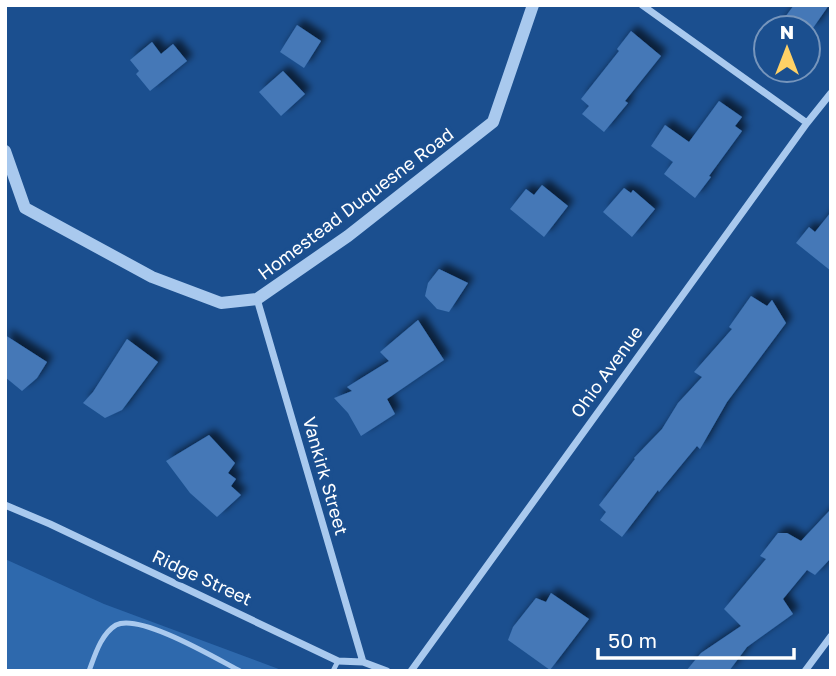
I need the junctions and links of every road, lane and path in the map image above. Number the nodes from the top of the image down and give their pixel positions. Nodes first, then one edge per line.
1 (533, 5) edge
2 (642, 5) edge
3 (831, 93) edge
4 (807, 123) junction
5 (5, 151) edge
6 (257, 299) junction
7 (5, 505) edge
8 (831, 636) edge
9 (338, 661) junction
10 (363, 662) junction
11 (89, 671) edge
12 (240, 671) edge
13 (333, 671) edge
14 (387, 671) edge
15 (411, 671) edge
16 (805, 671) edge

1 - 6 street, Homestead Duquesne Road
2 - 4 street
3 - 4 street, Ohio Avenue
4 - 15 street, Ohio Avenue
5 - 6 street, Homestead Duquesne Road
6 - 10 street, Vankirk Street
7 - 9 street, Ridge Street
8 - 16 street
9 - 10 street, Ridge Street
9 - 13 lane
10 - 14 street, Ridge Street
11 - 12 lane

